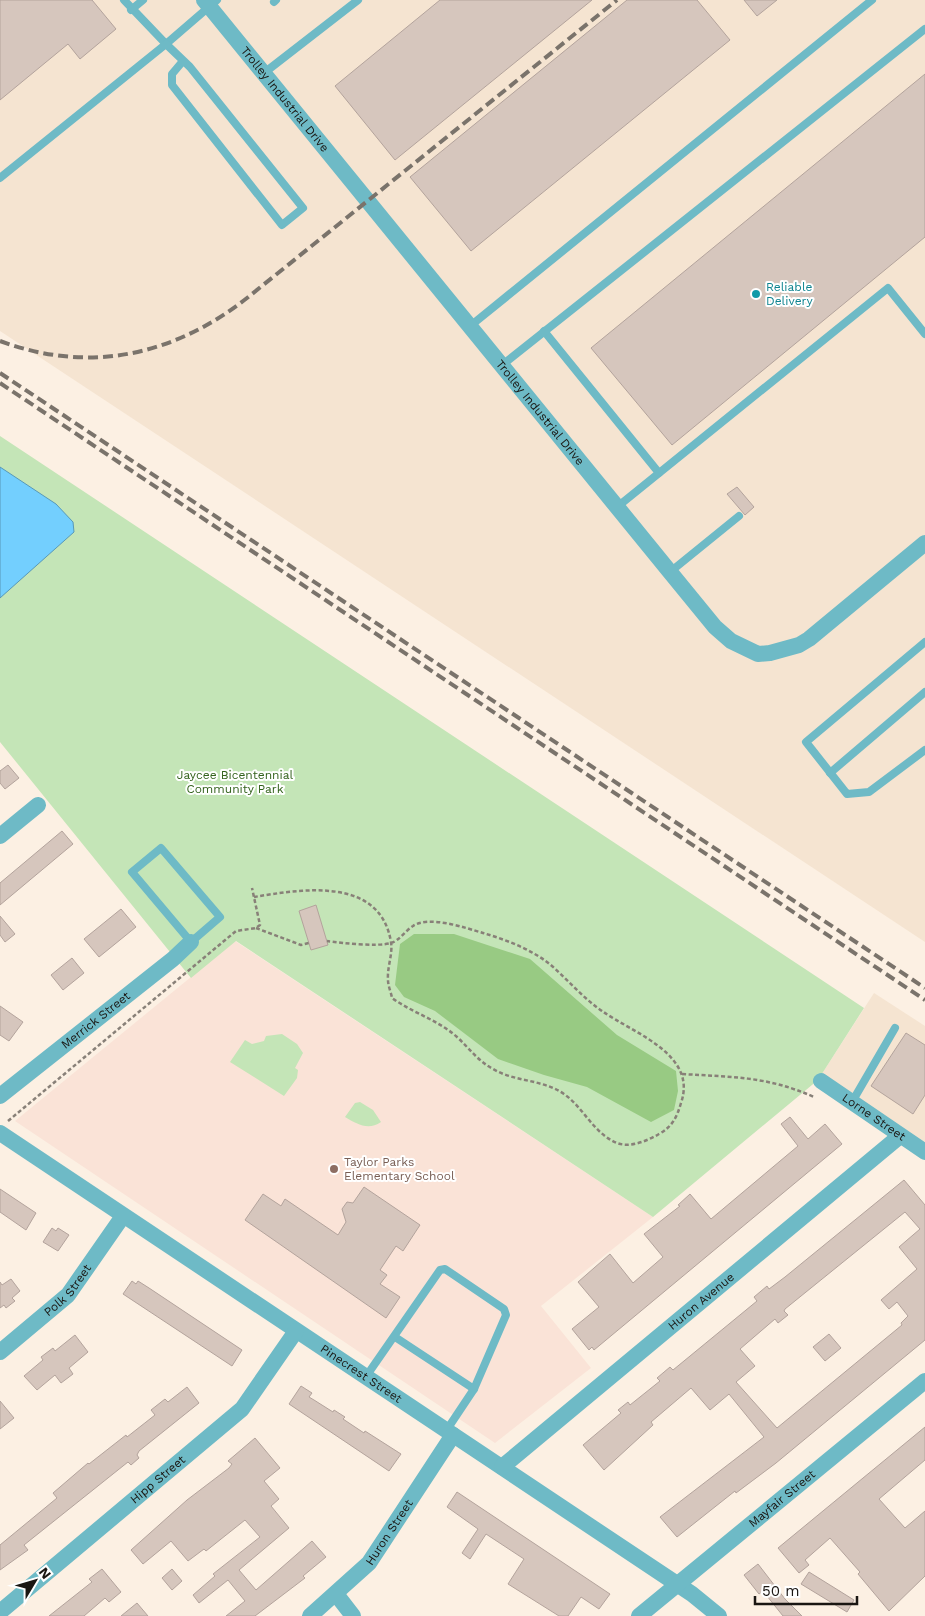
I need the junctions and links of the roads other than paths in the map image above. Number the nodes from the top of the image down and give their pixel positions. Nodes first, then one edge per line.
1 (124, 0) edge
2 (142, 0) edge
3 (358, 0) edge
4 (872, 0) edge
5 (210, 2) edge
6 (131, 10) junction
7 (925, 29) edge
8 (166, 44) junction
9 (183, 61) junction
10 (264, 73) junction
11 (0, 178) edge
12 (469, 327) junction
13 (544, 331) junction
14 (925, 334) edge
15 (501, 366) junction
16 (659, 473) junction
17 (617, 508) junction
18 (739, 516) dead end
19 (925, 543) edge
20 (670, 572) junction
21 (925, 642) edge
22 (925, 692) edge
23 (925, 750) edge
24 (830, 773) junction
25 (38, 805) dead end
26 (0, 836) edge
27 (191, 942) junction
28 (895, 1028) dead end
29 (821, 1081) dead end
30 (0, 1096) edge
31 (852, 1102) junction
32 (1, 1129) edge
33 (900, 1136) junction
34 (925, 1152) edge
35 (123, 1216) junction
36 (296, 1331) junction
37 (395, 1337) junction
38 (0, 1352) edge
39 (365, 1378) junction
40 (925, 1381) edge
41 (474, 1389) junction
42 (449, 1433) junction
43 (502, 1468) junction
44 (678, 1584) junction
45 (336, 1594) junction
46 (0, 1612) edge
47 (310, 1616) edge
48 (354, 1616) edge
49 (639, 1616) edge
50 (719, 1616) edge

1 - 6 lane
2 - 6 lane
3 - 10 lane
4 - 12 lane
5 - 8 lane
5 - 10 street, Trolley Industrial Drive
6 - 8 lane
7 - 13 lane
8 - 9 lane
8 - 11 lane
9 - 9 lane
10 - 12 street, Trolley Industrial Drive
12 - 15 street, Trolley Industrial Drive
13 - 15 lane
13 - 16 lane
14 - 16 lane
15 - 17 street, Trolley Industrial Drive
16 - 17 lane
17 - 20 street, Trolley Industrial Drive
18 - 20 lane
19 - 20 street, Trolley Industrial Drive
21 - 24 lane
22 - 24 lane
23 - 24 lane
25 - 26 street
27 - 27 lane
27 - 30 street, Merrick Street
28 - 31 lane
29 - 31 street, Lorne Street
31 - 33 street, Lorne Street
32 - 35 street, Pinecrest Street
33 - 34 street, Lorne Street
33 - 43 street, Huron Avenue
35 - 36 street, Pinecrest Street
35 - 38 street, Polk Street
36 - 39 street, Pinecrest Street
36 - 46 street, Hipp Street
37 - 39 lane
37 - 41 lane
37 - 41 lane
39 - 42 street, Pinecrest Street
40 - 44 street, Mayfair Street
41 - 42 lane
42 - 43 street, Pinecrest Street
42 - 45 street, Huron Street
43 - 44 street, Pinecrest Street
44 - 49 street, Mayfair Street
44 - 50 street, Pinecrest Street
45 - 47 street, Huron Street
45 - 48 street

